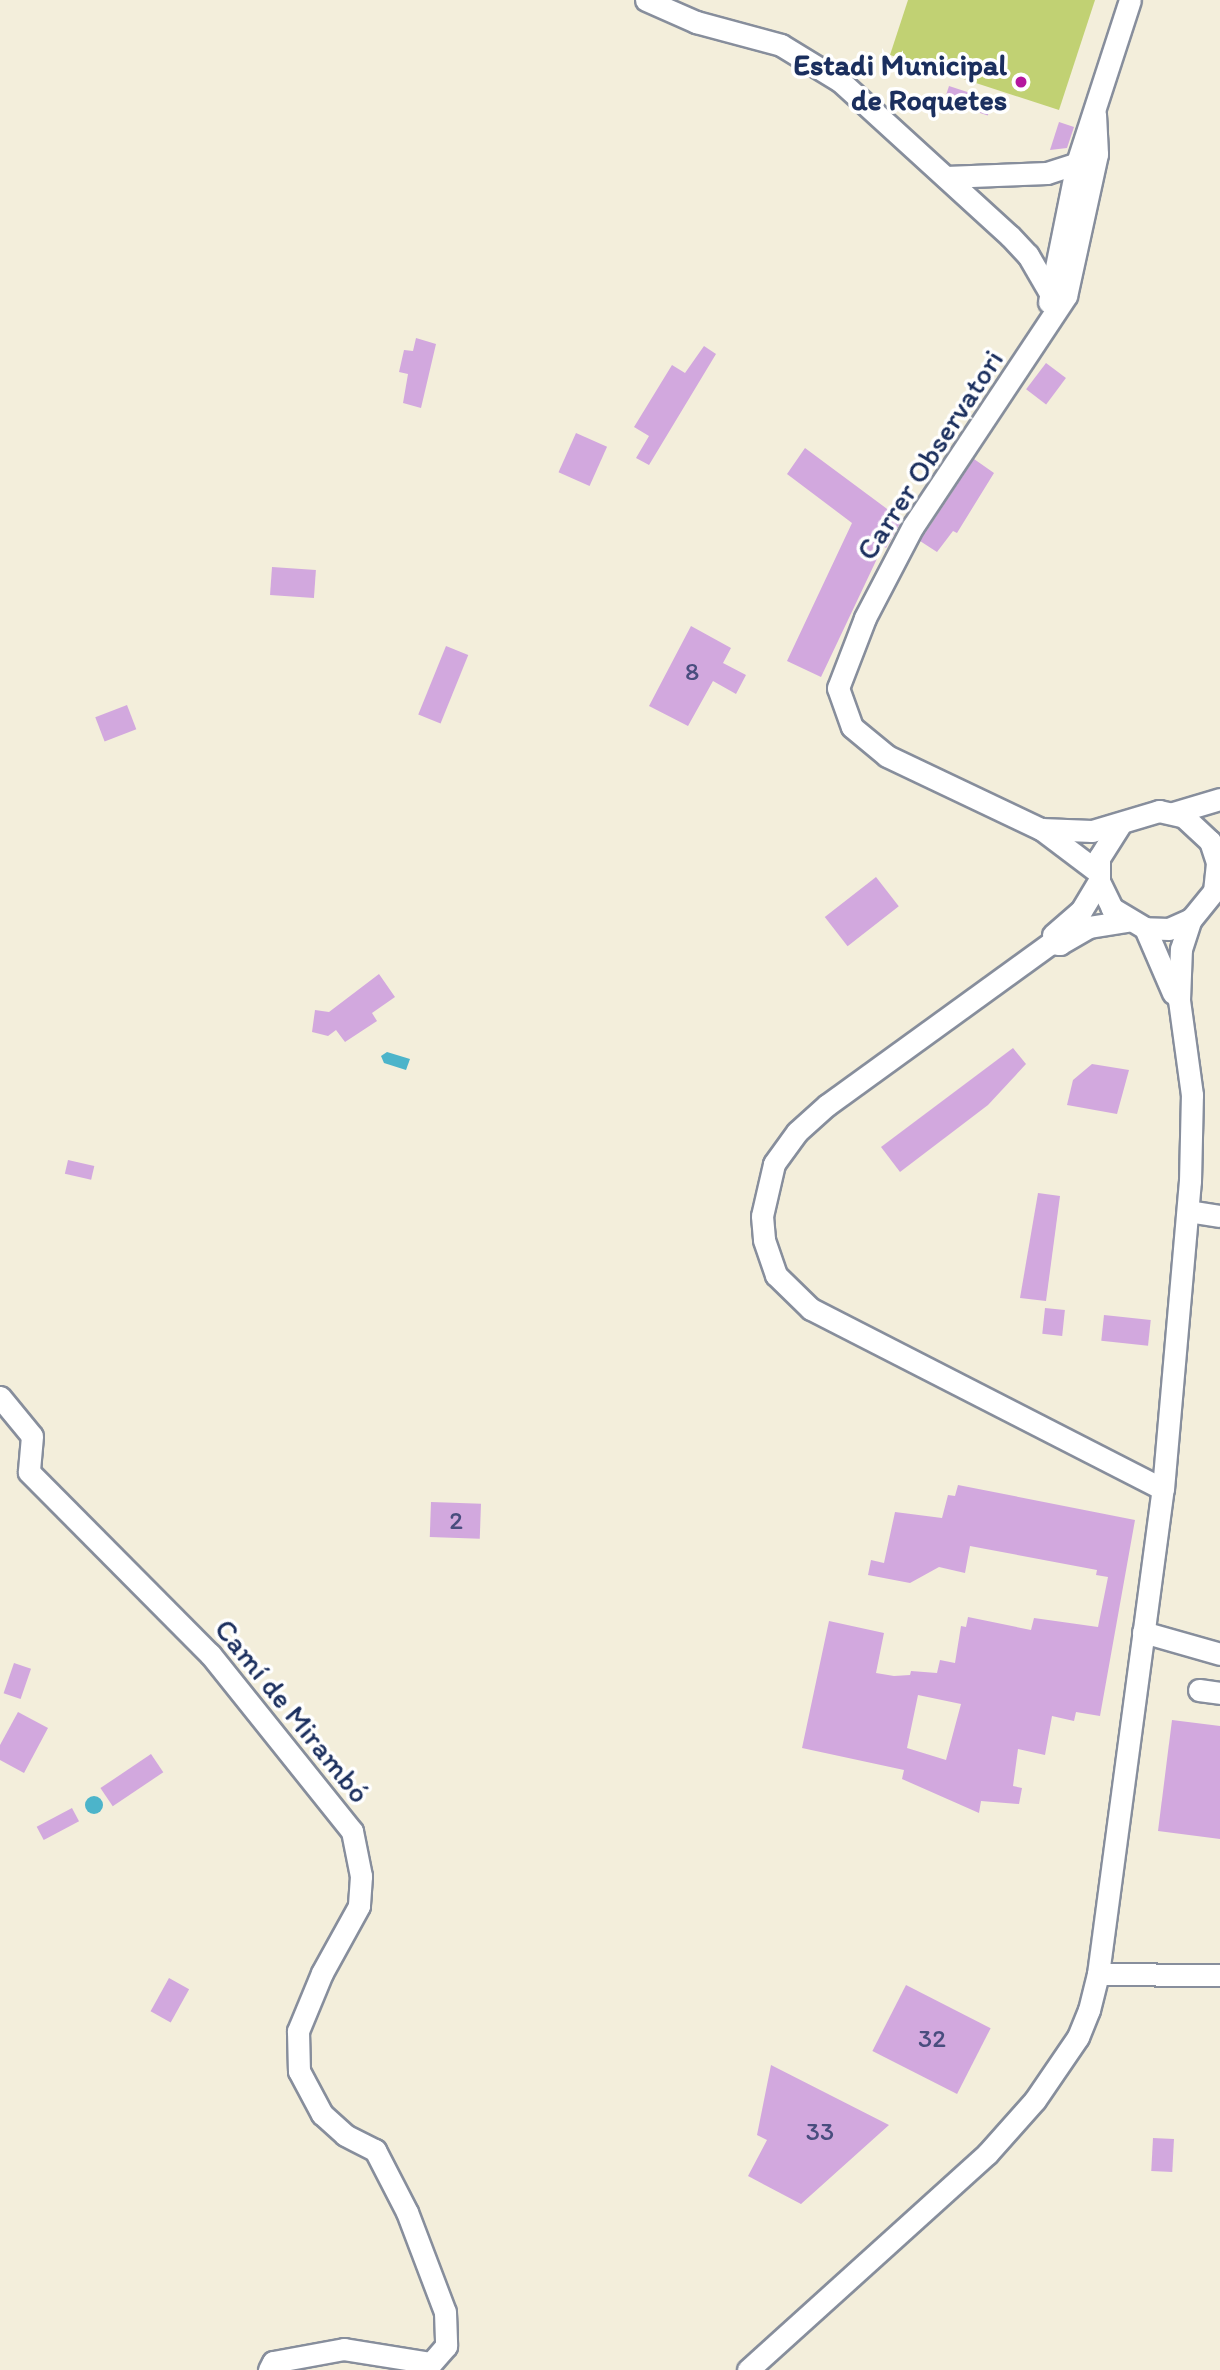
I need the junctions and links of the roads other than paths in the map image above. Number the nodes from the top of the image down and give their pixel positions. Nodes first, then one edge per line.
1 (646, 0) edge
2 (1130, 0) edge
3 (1095, 114) junction
4 (1077, 163) junction
5 (1055, 171) junction
6 (946, 177) junction
7 (1073, 185) junction
8 (1081, 227) junction
9 (1028, 255) junction
10 (1066, 256) junction
11 (1050, 293) junction
12 (1050, 318) junction
13 (1220, 799) edge
14 (1173, 813) junction
15 (1121, 823) junction
16 (1041, 829) junction
17 (1218, 854) edge
18 (1099, 876) junction
19 (1220, 906) edge
20 (1195, 917) junction
21 (1136, 925) junction
22 (1051, 943) junction
23 (1179, 1000) junction
24 (1188, 1211) junction
25 (1220, 1216) edge
26 (0, 1397) edge
27 (1163, 1489) junction
28 (1143, 1632) junction
29 (1220, 1654) edge
30 (1098, 1974) junction
31 (1220, 1975) edge
32 (269, 2370) edge
33 (748, 2370) edge

1 - 6 street
2 - 3 street
3 - 4 street
3 - 8 street
4 - 5 street
4 - 7 street
5 - 6 street
5 - 7 street
6 - 9 street
7 - 8 street
7 - 10 street
8 - 10 street
9 - 10 street
9 - 11 street
10 - 11 street
10 - 12 street, Carrer Observatori
11 - 12 street
12 - 16 street, Carrer Observatori
13 - 14 street
14 - 15 street
14 - 17 street
15 - 16 street
15 - 18 street
16 - 18 street
17 - 20 street
18 - 21 street
18 - 22 street
19 - 20 street
20 - 21 street
20 - 23 street
21 - 22 street
21 - 23 street
22 - 27 street
23 - 24 street
24 - 25 street
24 - 27 street
26 - 32 street, Camí de Mirambó
27 - 28 street
28 - 29 street
28 - 30 street
30 - 31 street
30 - 33 street

